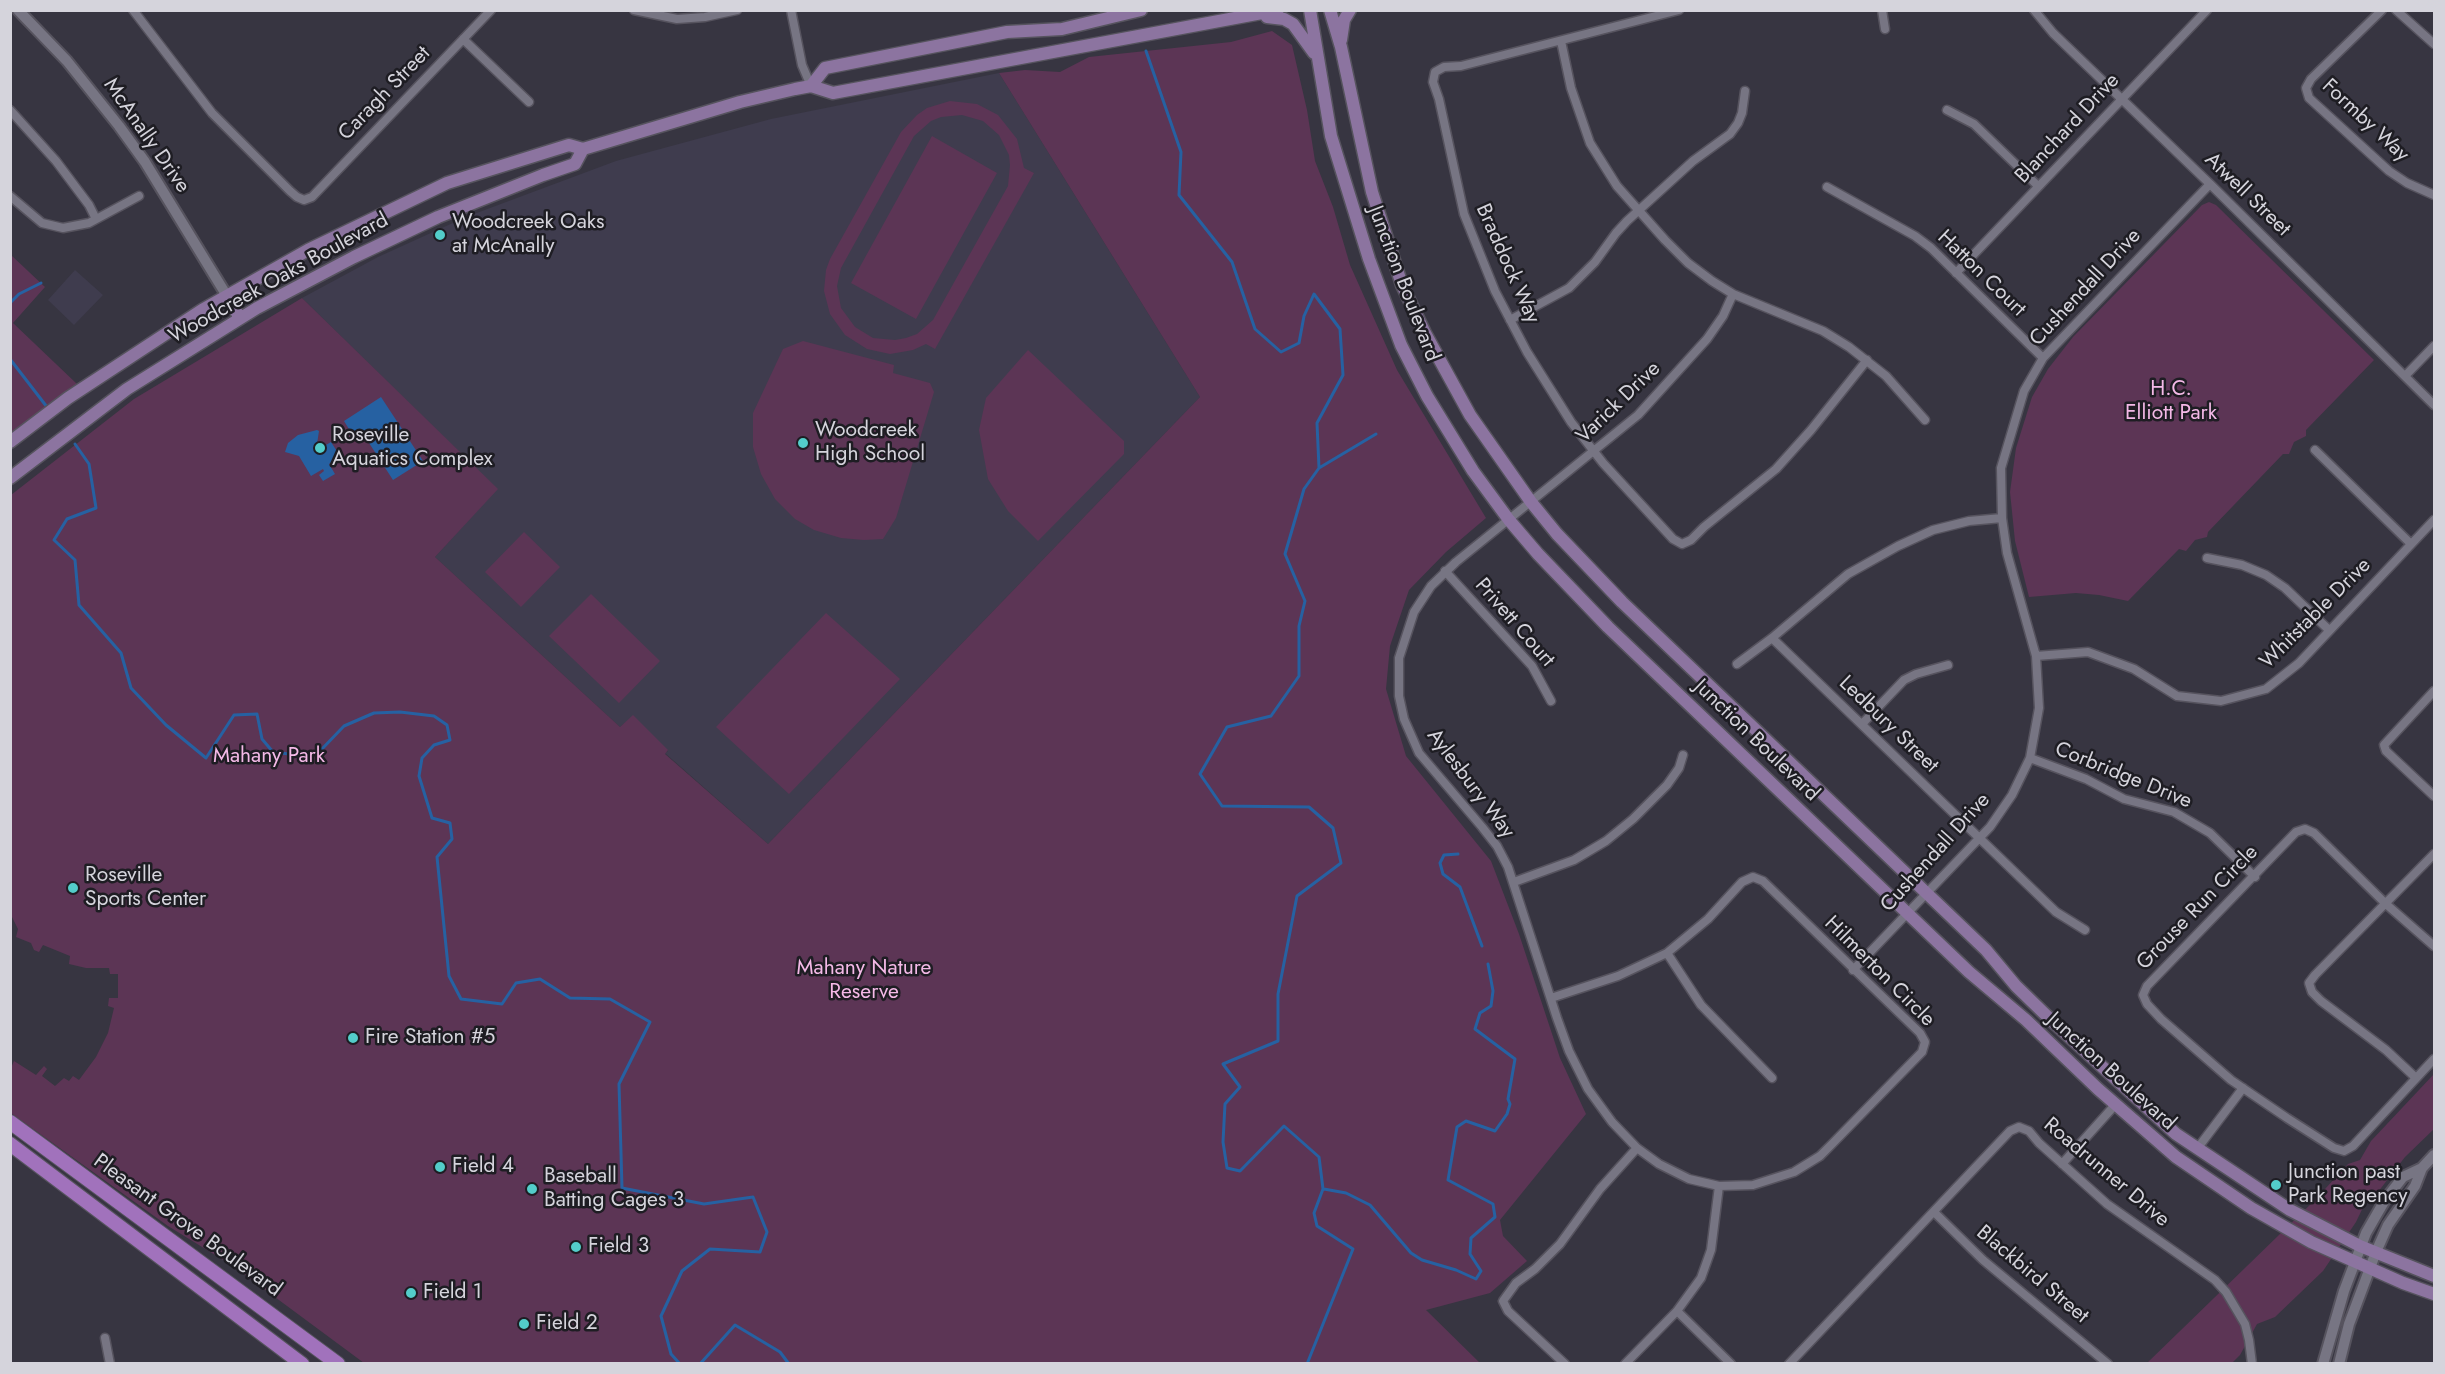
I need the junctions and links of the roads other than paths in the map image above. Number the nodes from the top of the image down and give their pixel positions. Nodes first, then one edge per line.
1 (18, 10) edge
2 (133, 10) edge
3 (491, 10) edge
4 (634, 10) edge
5 (737, 10) edge
6 (791, 10) edge
7 (1141, 10) edge
8 (1278, 10) edge
9 (1310, 10) edge
10 (1330, 10) edge
11 (1350, 10) edge
12 (1678, 10) edge
13 (1882, 10) edge
14 (2034, 10) edge
15 (2207, 10) edge
16 (2382, 10) edge
17 (2396, 10) edge
18 (1250, 16) junction
19 (1885, 29) dead end
20 (463, 39) junction
21 (1561, 41) junction
22 (2434, 44) edge
23 (1341, 47) junction
24 (1316, 57) junction
25 (811, 86) junction
26 (1745, 91) dead end
27 (2121, 98) junction
28 (529, 102) dead end
29 (10, 110) edge
30 (1947, 110) dead end
31 (583, 149) junction
32 (2210, 184) junction
33 (2038, 186) junction
34 (1827, 187) dead end
35 (10, 195) edge
36 (140, 195) dead end
37 (2434, 195) edge
38 (1639, 210) junction
39 (96, 219) junction
40 (1956, 273) junction
41 (1733, 294) junction
42 (226, 296) junction
43 (240, 318) junction
44 (1510, 320) junction
45 (2434, 346) edge
46 (2043, 358) junction
47 (1867, 360) junction
48 (2405, 376) junction
49 (2434, 405) edge
50 (1925, 420) dead end
51 (10, 442) edge
52 (2315, 450) dead end
53 (1595, 452) junction
54 (10, 478) edge
55 (1531, 502) junction
56 (2002, 518) junction
57 (1509, 520) junction
58 (2434, 520) edge
59 (2411, 544) junction
60 (2207, 558) dead end
61 (1446, 572) junction
62 (2329, 630) junction
63 (1772, 638) junction
64 (2036, 656) junction
65 (1737, 664) dead end
66 (1948, 664) dead end
67 (2434, 691) edge
68 (1551, 701) dead end
69 (1862, 724) junction
70 (1683, 755) dead end
71 (2030, 758) junction
72 (2434, 796) edge
73 (1979, 838) junction
74 (2434, 854) edge
75 (2255, 877) junction
76 (1514, 882) junction
77 (1927, 893) junction
78 (2386, 904) junction
79 (1908, 913) junction
80 (2085, 930) dead end
81 (2434, 946) edge
82 (1666, 953) junction
83 (1853, 970) junction
84 (1551, 998) junction
85 (2434, 1059) edge
86 (1772, 1078) dead end
87 (2416, 1078) junction
88 (2243, 1088) junction
89 (2115, 1105) junction
90 (10, 1122) edge
91 (10, 1144) edge
92 (1637, 1148) junction
93 (2197, 1149) junction
94 (2434, 1155) edge
95 (2061, 1164) junction
96 (2422, 1168) junction
97 (1719, 1186) junction
98 (1935, 1212) junction
99 (2360, 1246) junction
100 (2376, 1252) junction
101 (2354, 1262) junction
102 (2368, 1269) junction
103 (2434, 1276) edge
104 (2434, 1294) edge
105 (1677, 1311) junction
106 (105, 1338) dead end
107 (110, 1364) edge
108 (302, 1364) edge
109 (338, 1364) edge
110 (1565, 1364) edge
111 (1625, 1364) edge
112 (1731, 1364) edge
113 (1789, 1364) edge
114 (2108, 1364) edge
115 (2252, 1364) edge
116 (2323, 1364) edge
117 (2339, 1364) edge

1 - 42 street, McAnally Drive
2 - 20 street, Caragh Street
3 - 20 street, Caragh Street
4 - 5 street
6 - 25 street
7 - 25 main road, Woodcreek Oaks Boulevard
8 - 18 main road, Woodcreek Oaks Boulevard
9 - 24 main road, Junction Boulevard
10 - 23 main road, Junction Boulevard
11 - 23 main road
12 - 21 street
13 - 19 street
14 - 27 street, Atwell Street
15 - 27 street, Blanchard Drive
16 - 37 street, Formby Way
17 - 22 street
18 - 24 main road
18 - 25 main road, Woodcreek Oaks Boulevard
20 - 28 street
21 - 38 street
21 - 44 street, Braddock Way
23 - 55 main road, Junction Boulevard
24 - 57 main road, Junction Boulevard
25 - 31 main road, Woodcreek Oaks Boulevard
26 - 38 street
27 - 32 street, Atwell Street
27 - 33 street, Blanchard Drive
29 - 39 street
30 - 33 street
31 - 42 main road, Woodcreek Oaks Boulevard
31 - 43 main road, Woodcreek Oaks Boulevard
32 - 46 street, Cushendall Drive
32 - 48 street, Atwell Street
33 - 40 street, Blanchard Drive
34 - 40 street, Hatton Court
35 - 39 street
36 - 39 street
38 - 41 street
38 - 44 street
40 - 46 street, Hatton Court
41 - 47 street
41 - 53 street, Varick Drive
42 - 43 main road
42 - 51 main road, Woodcreek Oaks Boulevard
43 - 54 main road, Woodcreek Oaks Boulevard
44 - 53 street, Braddock Way
45 - 48 street
46 - 56 street, Cushendall Drive
47 - 50 street
47 - 53 street, Braddock Way
48 - 49 street, Atwell Street
52 - 59 street
53 - 55 street, Varick Drive
55 - 57 street, Varick Drive
55 - 77 main road, Junction Boulevard
56 - 63 street
56 - 64 street, Cushendall Drive
57 - 61 street, Aylesbury Way
57 - 79 main road, Junction Boulevard
58 - 59 street, Whitstable Drive
59 - 62 street, Whitstable Drive
60 - 62 street
61 - 68 street, Privett Court
61 - 76 street, Aylesbury Way
62 - 64 street, Whitstable Drive
63 - 65 street
63 - 69 street, Ledbury Street
64 - 71 street, Cushendall Drive
66 - 69 street
67 - 72 street
69 - 73 street, Ledbury Street
70 - 76 street
71 - 73 street, Cushendall Drive
71 - 75 street, Corbridge Drive
73 - 77 street, Cushendall Drive
73 - 80 street, Ledbury Street
74 - 78 street
75 - 78 street, Grouse Run Circle
75 - 88 street, Grouse Run Circle
76 - 84 street, Aylesbury Way
77 - 79 street, Cushendall Drive
77 - 93 main road, Junction Boulevard
78 - 81 street, Grouse Run Circle
78 - 87 street
79 - 83 street, Cushendall Drive
79 - 89 main road, Junction Boulevard
82 - 83 street, Hilmerton Circle
82 - 84 street, Hilmerton Circle
82 - 86 street
83 - 97 street, Hilmerton Circle
84 - 92 street, Hilmerton Circle
85 - 87 street, Grouse Run Circle
87 - 88 street, Grouse Run Circle
88 - 93 street
89 - 95 street
89 - 101 main road, Junction Boulevard
90 - 109 main road, Pleasant Grove Boulevard
91 - 108 main road, Pleasant Grove Boulevard
92 - 97 street, Hilmerton Circle
92 - 110 street
93 - 99 main road, Junction Boulevard
94 - 96 street
95 - 98 street, Roadrunner Drive
95 - 115 street, Roadrunner Drive
96 - 99 street
96 - 100 street
97 - 105 street
98 - 113 street, Roadrunner Drive
98 - 114 street, Blackbird Street
99 - 100 main road, Junction Boulevard
99 - 101 street
100 - 102 street
100 - 103 main road, Junction Boulevard
101 - 102 main road, Junction Boulevard
101 - 116 street
102 - 104 main road, Junction Boulevard
102 - 117 street
105 - 111 street
105 - 112 street
106 - 107 street

